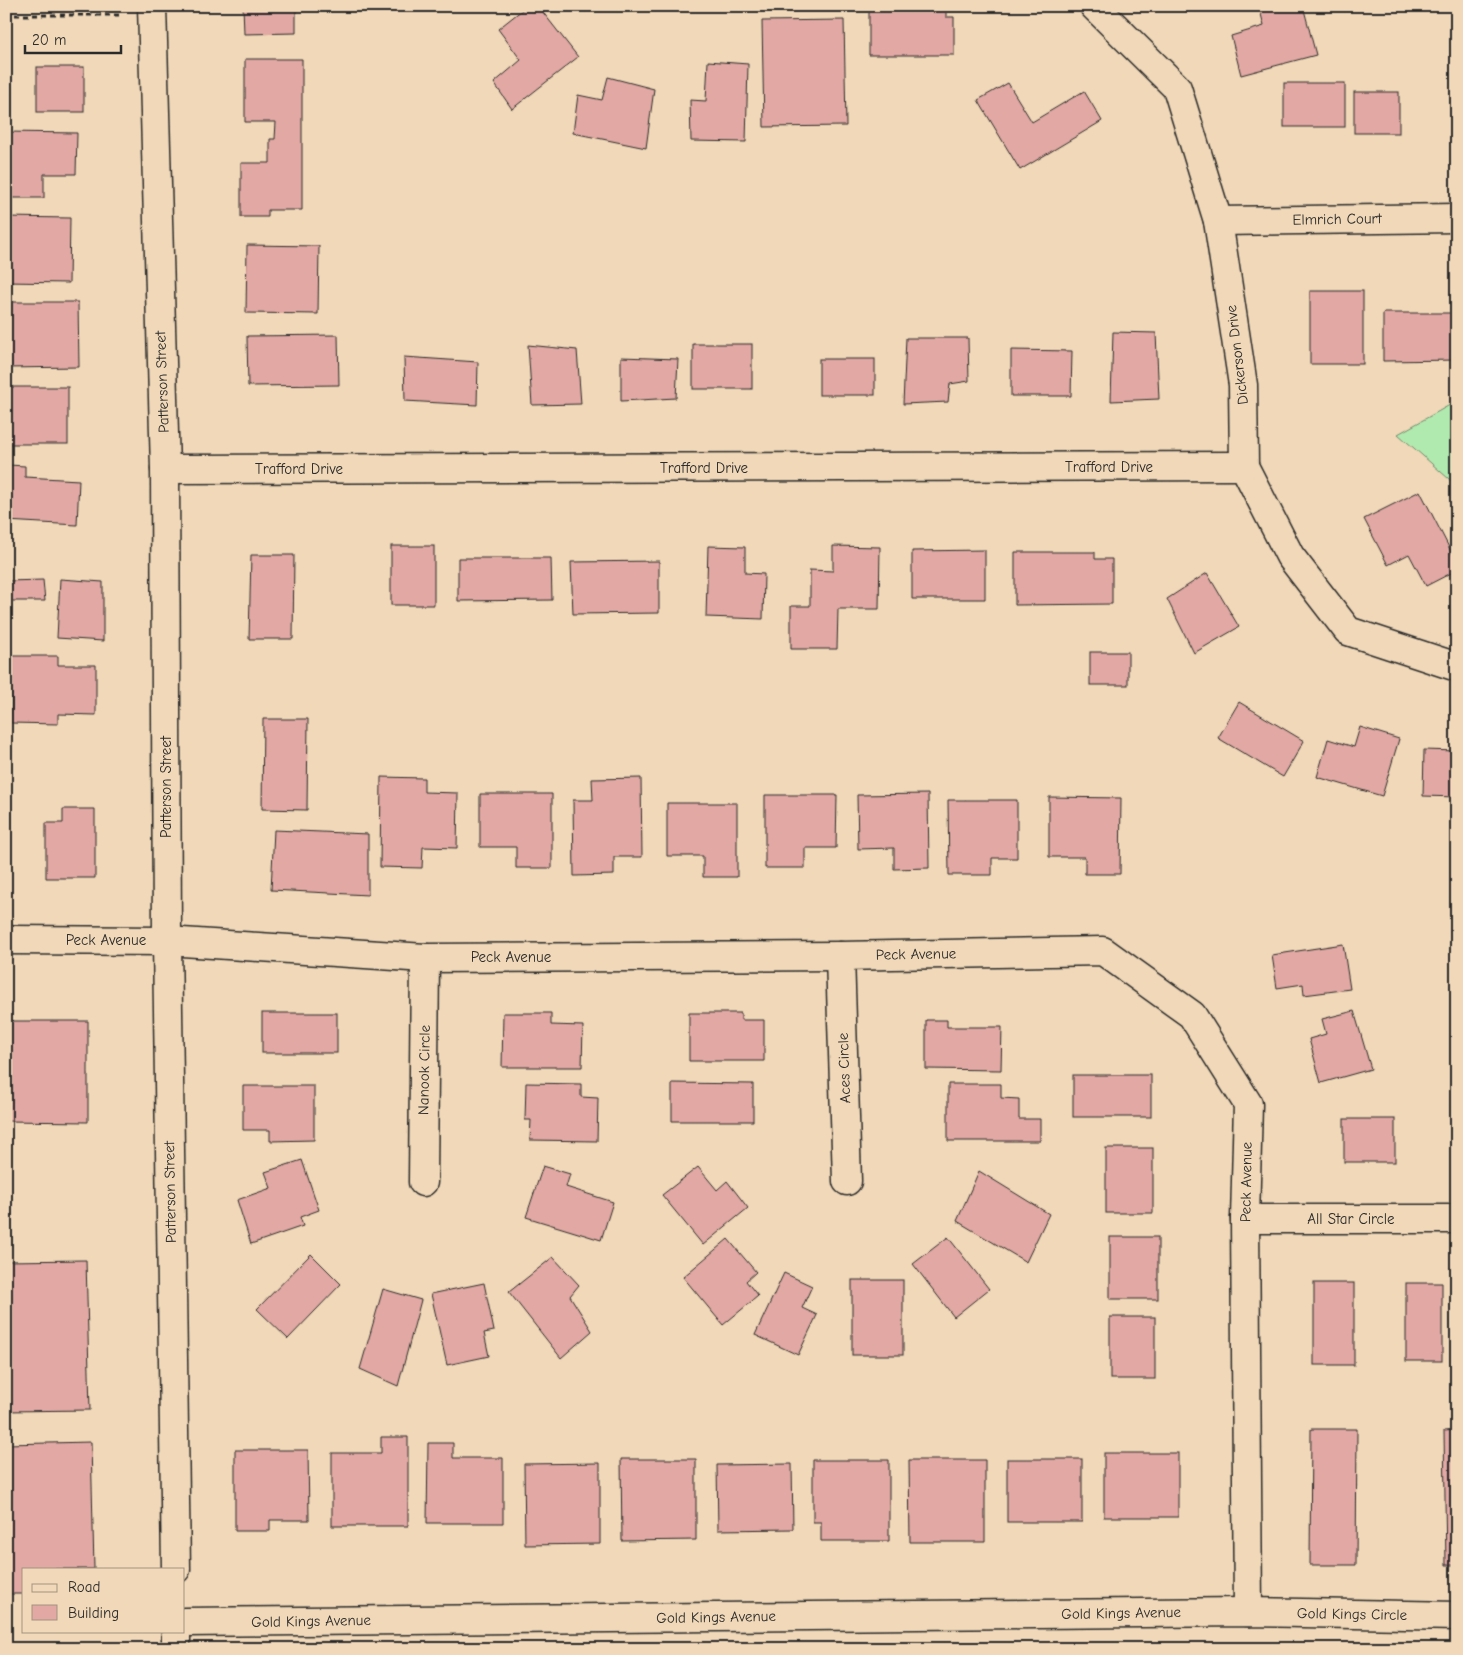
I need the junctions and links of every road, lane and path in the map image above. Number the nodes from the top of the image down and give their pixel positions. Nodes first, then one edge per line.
1 (1094, 6) edge
2 (152, 11) edge
3 (6, 15) edge
4 (1457, 218) edge
5 (1218, 221) junction
6 (1244, 466) junction
7 (165, 469) junction
8 (1457, 667) edge
9 (6, 940) edge
10 (167, 941) junction
11 (840, 956) junction
12 (425, 958) junction
13 (847, 1181) dead end
14 (423, 1182) dead end
15 (1245, 1219) junction
16 (1457, 1219) edge
17 (176, 1568) edge
18 (1248, 1612) junction
19 (1457, 1616) edge
20 (185, 1622) edge
21 (176, 1632) edge
22 (176, 1649) edge

1 - 5 street, Dickerson Drive
2 - 3 path
2 - 7 street, Patterson Street
4 - 5 street, Elmrich Court
5 - 6 street, Dickerson Drive
6 - 7 street, Trafford Drive
6 - 8 street, Dickerson Drive
7 - 10 street, Patterson Street
9 - 10 street, Peck Avenue
10 - 12 street, Peck Avenue
10 - 17 street, Patterson Street
11 - 12 street, Peck Avenue
11 - 13 street, Aces Circle
11 - 15 street, Peck Avenue
12 - 14 street, Nanook Circle
15 - 16 street, All Star Circle
15 - 18 street, Peck Avenue
18 - 19 street, Gold Kings Circle
18 - 20 street, Gold Kings Avenue
21 - 22 street

